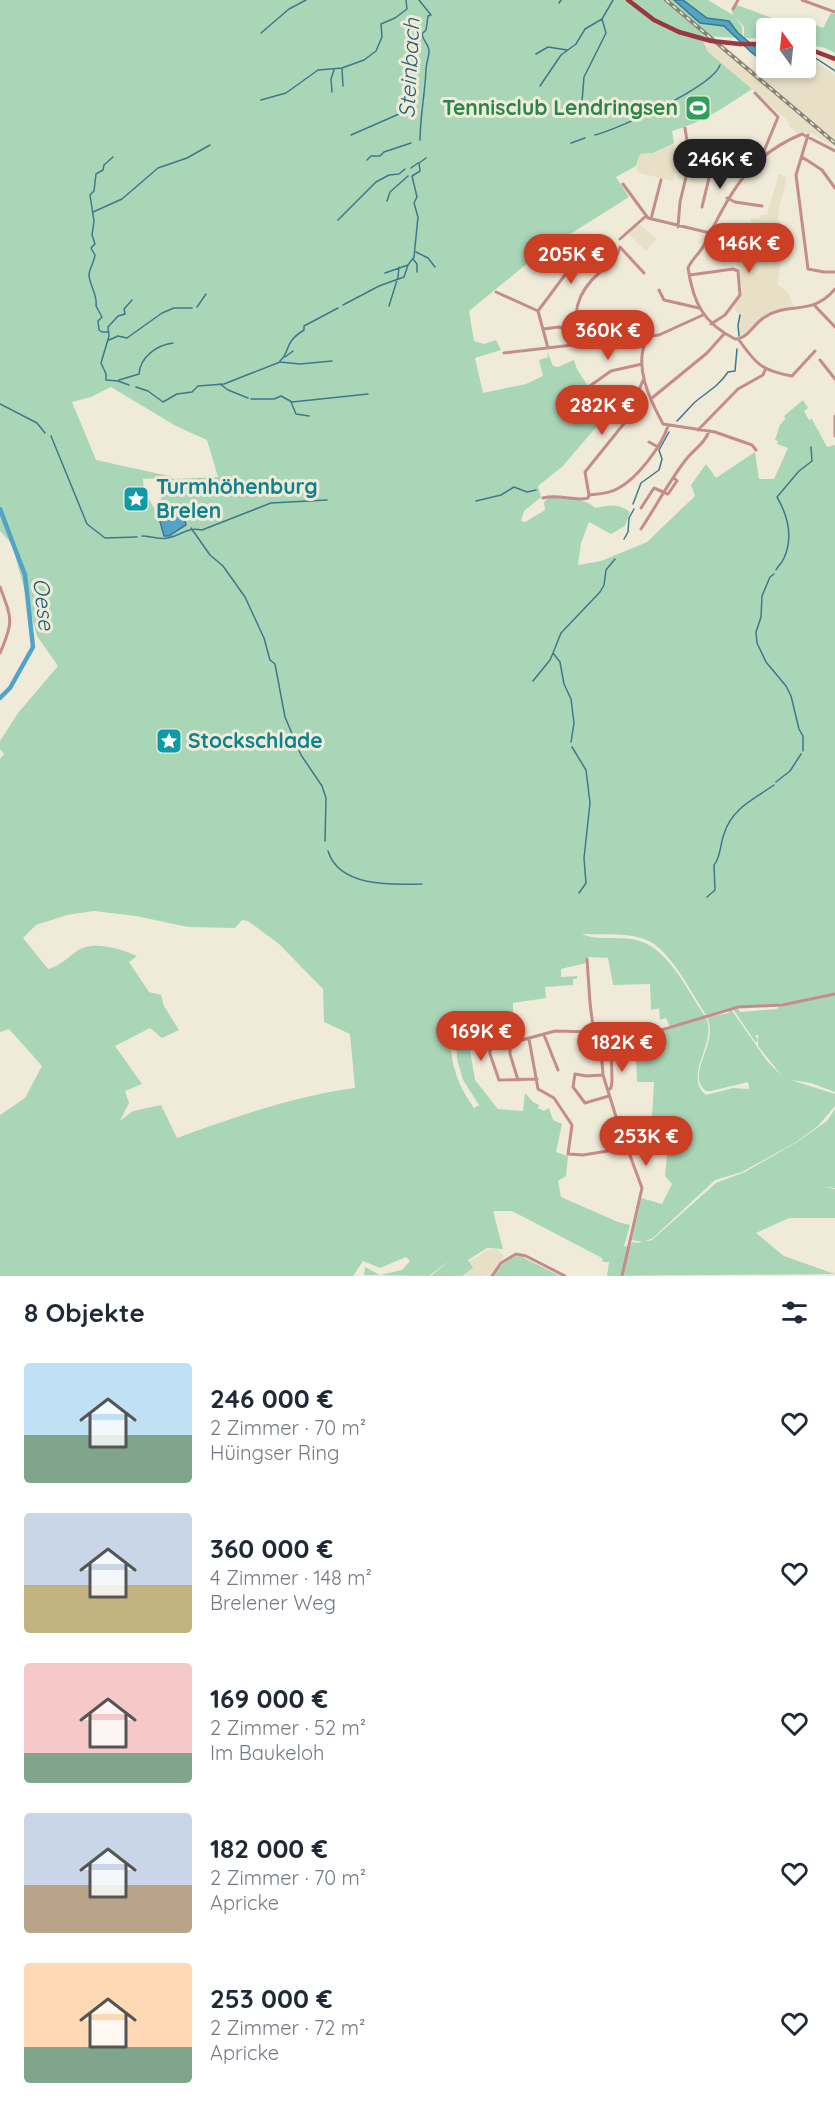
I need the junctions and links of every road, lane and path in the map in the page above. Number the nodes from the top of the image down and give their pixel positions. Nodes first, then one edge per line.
1 (628, 0) edge
2 (738, 0) edge
3 (802, 0) edge
4 (835, 7) edge
5 (733, 9) dead end
6 (834, 12) edge
7 (756, 43) edge
8 (816, 51) edge
9 (835, 58) edge
10 (755, 93) dead end
11 (685, 128) dead end
12 (808, 135) junction
13 (716, 149) junction
14 (689, 151) junction
15 (835, 151) edge
16 (765, 152) junction
17 (801, 156) junction
18 (661, 180) dead end
19 (623, 184) dead end
20 (835, 188) edge
21 (727, 198) junction
22 (762, 206) dead end
23 (702, 207) dead end
24 (646, 216) junction
25 (651, 219) junction
26 (678, 227) junction
27 (710, 233) junction
28 (620, 239) dead end
29 (588, 244) dead end
30 (835, 272) edge
31 (644, 273) dead end
32 (690, 275) junction
33 (659, 290) dead end
34 (835, 290) edge
35 (496, 292) dead end
36 (815, 306) junction
37 (699, 308) junction
38 (538, 311) junction
39 (704, 315) junction
40 (711, 324) junction
41 (835, 327) edge
42 (543, 329) junction
43 (577, 333) junction
44 (724, 334) junction
45 (648, 337) junction
46 (739, 340) junction
47 (579, 344) junction
48 (549, 348) junction
49 (815, 351) dead end
50 (504, 353) dead end
51 (820, 360) dead end
52 (642, 364) junction
53 (765, 370) junction
54 (644, 378) junction
55 (835, 379) edge
56 (587, 388) dead end
57 (652, 398) junction
58 (633, 402) junction
59 (605, 410) dead end
60 (835, 416) edge
61 (668, 426) junction
62 (698, 430) junction
63 (709, 431) junction
64 (835, 436) edge
65 (649, 442) dead end
66 (658, 447) junction
67 (756, 450) dead end
68 (664, 493) junction
69 (589, 495) junction
70 (543, 498) dead end
71 (641, 508) dead end
72 (641, 529) dead end
73 (0, 587) edge
74 (0, 653) edge
75 (587, 959) dead end
76 (835, 994) edge
77 (595, 1032) junction
78 (480, 1035) dead end
79 (544, 1035) junction
80 (490, 1036) junction
81 (600, 1036) junction
82 (510, 1039) junction
83 (529, 1039) junction
84 (611, 1039) junction
85 (558, 1070) dead end
86 (603, 1075) junction
87 (537, 1079) junction
88 (518, 1080) junction
89 (608, 1090) junction
90 (609, 1096) junction
91 (627, 1148) junction
92 (492, 1276) edge
93 (565, 1276) edge
94 (622, 1276) edge

1 - 7 main road, bridge
2 - 5 street
3 - 6 street
4 - 6 street
8 - 9 main road
10 - 16 street
11 - 14 street
12 - 15 street
12 - 16 street
12 - 17 street
13 - 14 street
13 - 16 street
13 - 23 street
14 - 26 street
16 - 21 street
17 - 20 street
17 - 30 street
18 - 25 street
19 - 24 street
21 - 22 street
21 - 27 street
24 - 25 street
24 - 28 street
25 - 26 street
26 - 27 street
27 - 32 street
29 - 38 street
31 - 43 street
32 - 37 street
32 - 40 street
33 - 37 street
34 - 36 street
35 - 38 street
36 - 41 street
36 - 46 street
37 - 39 street
38 - 42 street
39 - 40 street
39 - 45 street
40 - 44 street
42 - 43 street
42 - 48 street
43 - 47 street
44 - 46 street
44 - 57 street
45 - 47 street
45 - 52 street
46 - 53 street
47 - 48 street
48 - 50 street
49 - 53 street
51 - 55 street
52 - 54 street
52 - 56 street
53 - 62 street
54 - 57 street
54 - 58 street
57 - 61 street
58 - 59 street
58 - 69 street
60 - 64 street
61 - 62 street
61 - 66 street
62 - 63 street
63 - 67 street
63 - 68 street
65 - 66 street
66 - 69 street
68 - 71 street
68 - 72 street
69 - 70 street
73 - 74 street
75 - 77 street
76 - 84 street
77 - 79 street
77 - 81 street
78 - 80 street
79 - 83 street
79 - 85 street
80 - 82 street
80 - 88 street
81 - 84 street
81 - 86 street
82 - 83 street
82 - 88 street
83 - 87 street
84 - 89 street
86 - 89 street
86 - 90 street
87 - 88 street
87 - 91 street
89 - 90 street
90 - 91 street
91 - 94 street
92 - 93 street

